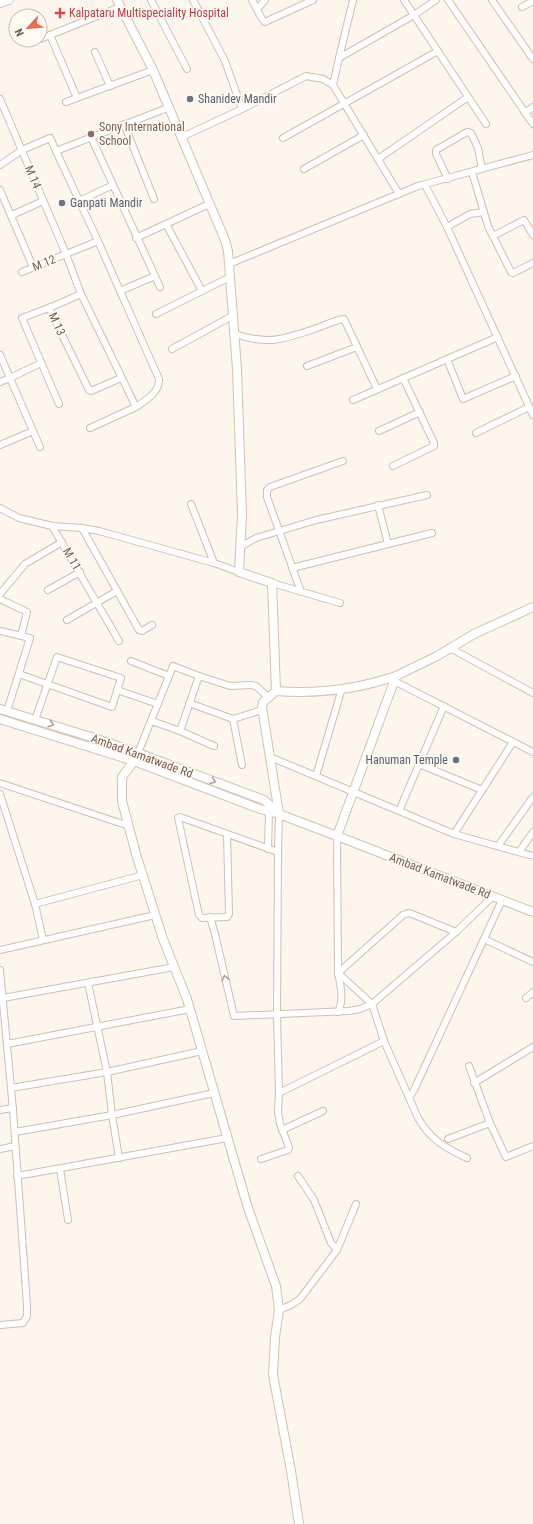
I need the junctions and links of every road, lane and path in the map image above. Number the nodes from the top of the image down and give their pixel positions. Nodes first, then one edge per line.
1 (9, 0) edge
2 (151, 0) edge
3 (193, 0) edge
4 (252, 0) edge
5 (265, 0) edge
6 (313, 0) edge
7 (353, 0) edge
8 (404, 0) edge
9 (436, 0) edge
10 (448, 0) edge
11 (492, 0) edge
12 (533, 1) edge
13 (0, 3) edge
14 (118, 3) edge
15 (522, 7) dead end
16 (257, 9) junction
17 (414, 15) junction
18 (50, 35) joint
19 (438, 51) junction
20 (95, 52) dead end
21 (338, 58) junction
22 (533, 59) edge
23 (187, 69) dead end
24 (153, 70) junction
25 (333, 85) junction
26 (110, 86) junction
27 (468, 97) junction
28 (77, 98) junction
29 (0, 99) edge
30 (66, 102) dead end
31 (344, 103) junction
32 (170, 107) junction
33 (533, 107) edge
34 (242, 109) junction
35 (2, 110) edge
36 (525, 113) junction
37 (124, 124) junction
38 (486, 124) dead end
39 (533, 124) edge
40 (364, 135) junction
41 (92, 137) junction
42 (182, 137) junction
43 (283, 138) dead end
44 (22, 150) junction
45 (56, 151) junction
46 (533, 155) edge
47 (378, 159) junction
48 (0, 165) edge
49 (304, 169) dead end
50 (482, 169) junction
51 (472, 172) junction
52 (448, 178) junction
53 (425, 184) junction
54 (113, 185) junction
55 (0, 190) edge
56 (400, 194) junction
57 (154, 199) dead end
58 (43, 201) junction
59 (79, 201) junction
60 (209, 204) junction
61 (484, 212) junction
62 (12, 215) junction
63 (166, 224) junction
64 (447, 227) junction
65 (533, 235) edge
66 (493, 236) junction
67 (136, 238) junction
68 (98, 241) junction
69 (66, 254) junction
70 (533, 263) edge
71 (229, 264) junction
72 (33, 267) junction
73 (22, 272) dead end
74 (155, 276) junction
75 (230, 277) junction
76 (160, 287) dead end
77 (120, 291) junction
78 (202, 291) junction
79 (81, 294) junction
80 (51, 307) junction
81 (156, 314) dead end
82 (234, 315) junction
83 (235, 334) junction
84 (498, 338) junction
85 (357, 347) junction
86 (172, 349) dead end
87 (0, 355) edge
88 (447, 359) junction
89 (41, 363) junction
90 (308, 366) dead end
91 (516, 376) junction
92 (10, 378) junction
93 (121, 378) junction
94 (403, 378) junction
95 (0, 382) edge
96 (377, 389) junction
97 (353, 400) dead end
98 (59, 404) dead end
99 (136, 407) junction
100 (529, 407) junction
101 (420, 412) junction
102 (533, 415) edge
103 (90, 428) dead end
104 (33, 431) junction
105 (379, 431) dead end
106 (476, 433) dead end
107 (0, 445) edge
108 (40, 447) dead end
109 (343, 462) dead end
110 (393, 466) dead end
111 (427, 495) dead end
112 (191, 504) dead end
113 (378, 505) junction
114 (0, 508) edge
115 (52, 526) junction
116 (82, 528) junction
117 (278, 531) junction
118 (432, 533) dead end
119 (62, 542) junction
120 (388, 544) junction
121 (240, 547) junction
122 (214, 563) junction
123 (292, 568) junction
124 (80, 572) junction
125 (239, 572) junction
126 (272, 583) junction
127 (48, 590) dead end
128 (117, 591) junction
129 (301, 592) junction
130 (0, 594) edge
131 (0, 599) edge
132 (97, 602) junction
133 (340, 603) dead end
134 (533, 607) edge
135 (67, 620) dead end
136 (152, 626) dead end
137 (0, 633) edge
138 (21, 636) junction
139 (119, 640) dead end
140 (450, 648) junction
141 (131, 661) dead end
142 (19, 674) junction
143 (169, 676) junction
144 (199, 676) junction
145 (395, 678) junction
146 (48, 683) junction
147 (342, 688) junction
148 (117, 690) junction
149 (276, 691) junction
150 (533, 693) edge
151 (269, 698) junction
152 (189, 703) junction
153 (158, 704) junction
154 (444, 706) junction
155 (4, 710) edge
156 (262, 710) junction
157 (233, 718) junction
158 (0, 719) edge
159 (35, 720) junction
160 (152, 721) junction
161 (180, 731) junction
162 (513, 742) junction
163 (214, 746) dead end
164 (533, 752) edge
165 (136, 757) junction
166 (270, 758) junction
167 (419, 764) junction
168 (242, 765) dead end
169 (316, 776) junction
170 (0, 783) edge
171 (482, 790) junction
172 (353, 792) junction
173 (0, 794) edge
174 (533, 797) edge
175 (269, 811) junction
176 (400, 811) junction
177 (279, 814) junction
178 (129, 826) junction
179 (533, 832) edge
180 (227, 834) junction
181 (454, 834) junction
182 (337, 836) junction
183 (498, 846) junction
184 (268, 849) junction
185 (278, 852) junction
186 (519, 852) junction
187 (533, 856) edge
188 (143, 875) junction
189 (492, 896) junction
190 (502, 900) junction
191 (35, 904) junction
192 (533, 912) edge
193 (155, 914) junction
194 (210, 917) dead end
195 (456, 932) junction
196 (43, 940) junction
197 (484, 940) junction
198 (0, 950) edge
199 (533, 962) edge
200 (174, 967) junction
201 (0, 970) edge
202 (338, 974) junction
203 (88, 982) junction
204 (533, 992) edge
205 (2, 994) edge
206 (526, 998) dead end
207 (372, 1004) junction
208 (190, 1009) junction
209 (338, 1012) junction
210 (277, 1015) junction
211 (97, 1026) junction
212 (4, 1040) edge
213 (384, 1041) junction
214 (533, 1047) edge
215 (202, 1050) junction
216 (469, 1066) dead end
217 (108, 1072) junction
218 (474, 1083) junction
219 (11, 1088) junction
220 (214, 1093) junction
221 (280, 1093) junction
222 (409, 1098) junction
223 (13, 1108) junction
224 (0, 1110) edge
225 (323, 1111) dead end
226 (112, 1115) junction
227 (490, 1123) junction
228 (282, 1130) junction
229 (15, 1132) junction
230 (227, 1138) junction
231 (448, 1139) dead end
232 (15, 1146) junction
233 (533, 1146) edge
234 (0, 1149) edge
235 (119, 1158) junction
236 (466, 1158) dead end
237 (261, 1159) dead end
238 (60, 1169) junction
239 (17, 1176) junction
240 (298, 1176) dead end
241 (356, 1204) dead end
242 (68, 1220) dead end
243 (337, 1250) junction
244 (279, 1310) junction
245 (0, 1325) edge
246 (299, 1524) edge

1 - 13 street
2 - 23 street
3 - 34 street
4 - 16 street
5 - 16 street
6 - 16 street
7 - 21 street
8 - 17 street
9 - 17 street
10 - 36 street
11 - 22 street
12 - 15 street
14 - 18 street
14 - 24 street
17 - 19 street
17 - 21 street
18 - 28 street
19 - 27 street
19 - 31 street
20 - 26 street
21 - 25 street
24 - 26 street
24 - 32 street
25 - 31 street
25 - 34 street
26 - 28 street
27 - 38 street
27 - 47 street
28 - 30 street
29 - 35 street, M 14
31 - 40 street
31 - 43 street
32 - 37 street
32 - 42 street
33 - 36 street
34 - 42 street
35 - 44 street, M 14
36 - 39 street
37 - 41 street
37 - 57 street
40 - 47 street
40 - 49 street
41 - 45 street
41 - 54 street
42 - 60 street
44 - 45 street
44 - 48 street
44 - 58 street, M 14
45 - 59 street
46 - 50 street
47 - 56 street
50 - 51 street
50 - 52 street
51 - 52 street
51 - 61 street
52 - 53 street
53 - 56 street
53 - 64 street
54 - 59 street
54 - 67 street
55 - 62 street
56 - 71 street
58 - 62 street
58 - 69 street, M 14
59 - 68 street
60 - 63 street
60 - 71 street
61 - 64 street
61 - 66 street
62 - 72 street
63 - 67 street
63 - 78 street
64 - 84 street
65 - 66 street
66 - 70 street
67 - 74 street
68 - 69 street, M 12
68 - 77 street
69 - 72 street, M 12
69 - 79 street, M 14
71 - 75 street
72 - 73 street, M 12
74 - 76 street
74 - 77 street
75 - 78 street
75 - 82 street
77 - 99 street
78 - 81 street
79 - 80 street, M 13
79 - 93 street, M 14
80 - 89 street
80 - 93 street, M 13
82 - 83 street
82 - 86 street
83 - 85 street
83 - 121 street
84 - 88 street
84 - 91 street
85 - 90 street
85 - 96 street
87 - 92 street
88 - 91 street
88 - 94 street
89 - 92 street
89 - 98 street
91 - 100 street
92 - 95 street
92 - 104 street
93 - 99 street, M 14
94 - 96 street
94 - 101 street
96 - 97 street
99 - 103 street
100 - 102 street
100 - 106 street
101 - 105 street
101 - 110 street
104 - 107 street
104 - 108 street
109 - 117 street
111 - 113 street
112 - 122 street
113 - 117 street
113 - 120 street
114 - 115 street
115 - 116 street
115 - 119 street, M 11
116 - 122 street
116 - 128 street
117 - 121 street
117 - 123 street
118 - 120 street
119 - 124 street, M 11
119 - 130 street
120 - 123 street
121 - 125 street
122 - 125 street
123 - 129 street
124 - 127 street
124 - 132 street, M 11
125 - 126 street
126 - 129 street
126 - 149 street
128 - 132 street
128 - 136 street
129 - 133 street
131 - 138 street
132 - 135 street
132 - 139 street, M 11
134 - 140 street
137 - 138 street
138 - 142 street
140 - 145 street
140 - 150 street
141 - 143 street
142 - 146 street
142 - 155 street
143 - 144 street
143 - 153 street
144 - 151 street
144 - 152 street
145 - 147 street
145 - 154 street
145 - 172 street
146 - 148 street
146 - 148 street
146 - 159 street
147 - 149 street
147 - 169 street
148 - 153 street
149 - 151 street
151 - 156 street
152 - 157 street
152 - 161 street
153 - 160 street
154 - 162 street
154 - 167 street
155 - 159 street, Ambad Kamatwade Rd
156 - 157 street
156 - 166 street
157 - 168 street
158 - 165 street, Ambad Kamatwade Rd
159 -> 165 street, Ambad Kamatwade Rd
160 - 161 street
160 - 165 street
161 - 163 street
162 - 164 street
162 - 171 street
165 - 175 street, Ambad Kamatwade Rd
165 -> 177 street, Ambad Kamatwade Rd
165 - 178 street
166 - 169 street
166 - 177 street
167 - 171 street
167 - 176 street
169 - 172 street
170 - 178 street
171 - 181 street
172 - 176 street
172 - 182 street
173 - 191 street
174 - 183 street
175 - 177 street, Ambad Kamatwade Rd
175 - 184 street
176 - 181 street
177 - 182 street, Ambad Kamatwade Rd
177 - 185 street
178 - 188 street
179 - 186 street
180 - 180 street
180 - 184 street
181 - 183 street
182 - 189 street, Ambad Kamatwade Rd
182 - 202 street
183 - 186 street
184 - 185 street
185 - 210 street
186 - 187 street
188 - 191 street
188 - 193 street
189 - 190 street, Ambad Kamatwade Rd
189 - 195 street
190 - 192 street, Ambad Kamatwade Rd
190 - 197 street
191 - 196 street
193 - 196 street
193 - 200 street
210 -> 194 street
195 - 202 street
195 - 207 street
196 - 198 street
197 - 199 street
197 - 222 street
200 - 203 street
200 - 208 street
201 - 205 street
202 - 207 street
202 - 209 street
203 - 205 street
203 - 211 street
204 - 206 street
205 - 212 street
207 - 209 street
207 - 213 street
208 - 211 street
208 - 215 street
209 - 210 street
210 - 221 street
211 - 212 street
211 - 217 street
212 - 219 street
213 - 221 street
213 - 222 street
214 - 218 street
215 - 217 street
215 - 220 street
216 - 218 street
217 - 219 street
217 - 226 street
218 - 227 street
219 - 223 street
220 - 226 street
220 - 230 street
221 - 228 street
222 - 236 street
223 - 224 street
223 - 229 street
225 - 228 street
226 - 229 street
226 - 235 street
227 - 231 street
227 - 233 street
228 - 237 street
229 - 232 street
230 - 235 street
230 - 244 street
232 - 234 street
232 - 239 street
235 - 238 street
238 - 239 street
238 - 242 street
239 - 245 street
240 - 243 street
241 - 243 street
243 - 244 street
244 - 246 street

